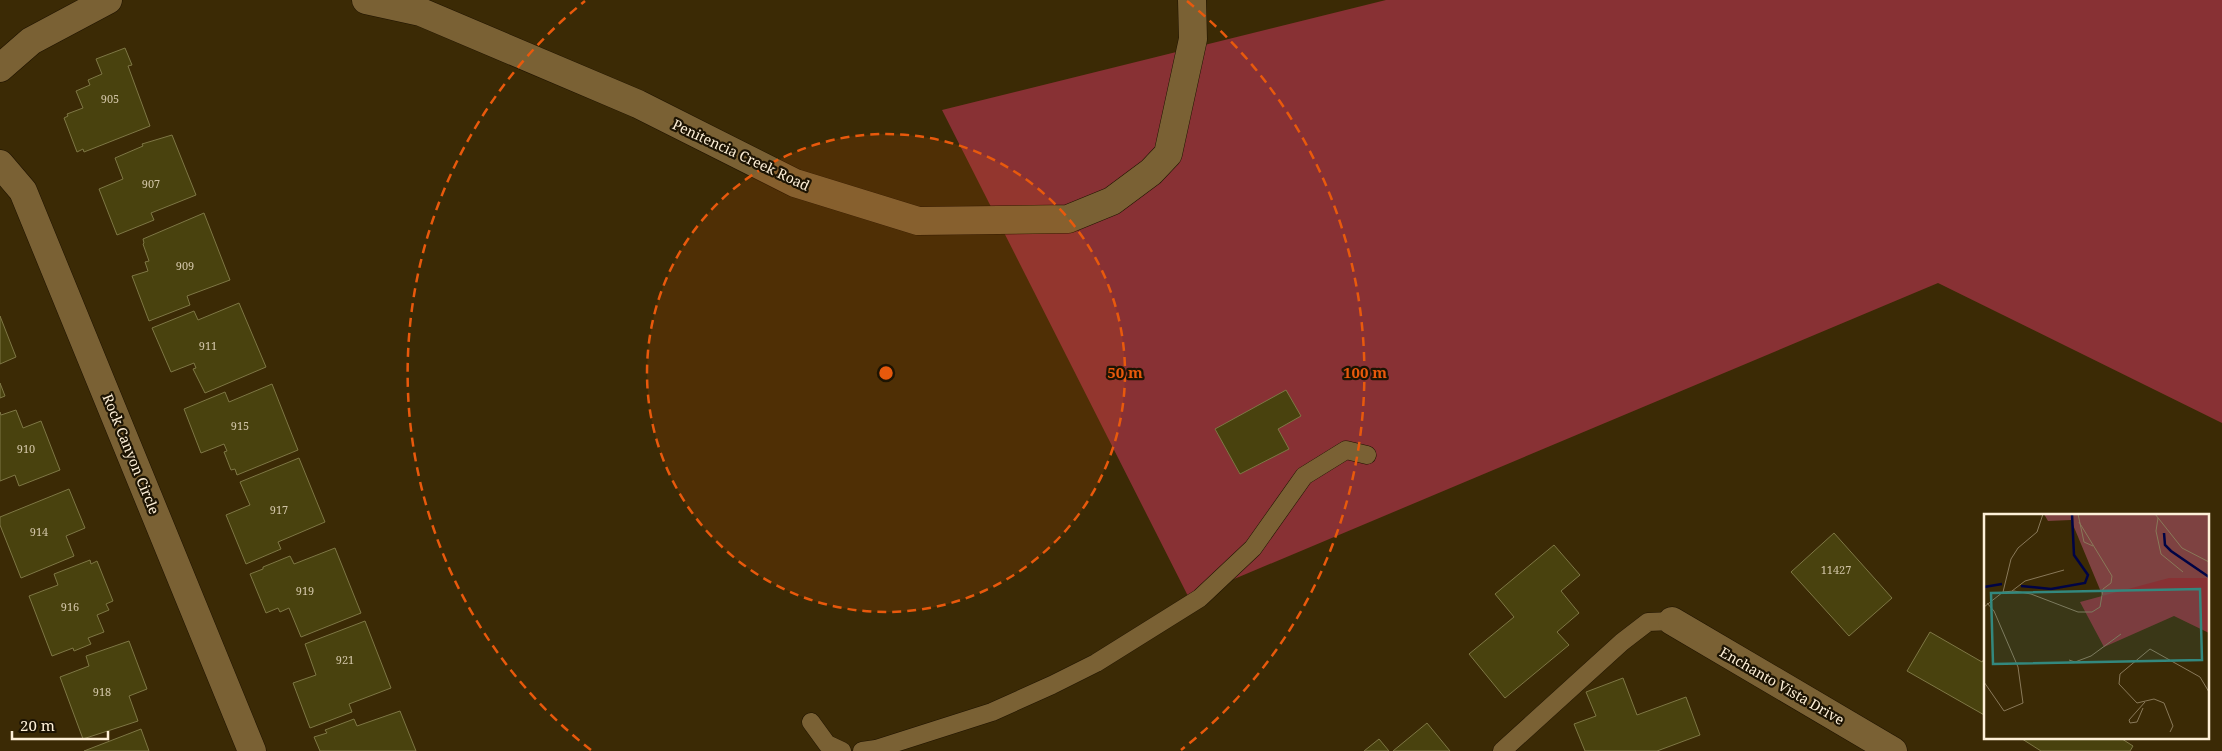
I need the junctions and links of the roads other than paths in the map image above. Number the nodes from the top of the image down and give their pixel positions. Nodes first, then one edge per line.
1 (108, 0) edge
2 (366, 0) edge
3 (1192, 0) edge
4 (0, 68) edge
5 (0, 164) edge
6 (1367, 455) dead end
7 (1672, 621) joint
8 (811, 722) dead end
9 (252, 751) edge
10 (842, 751) edge
11 (862, 751) edge
12 (1502, 751) edge
13 (1893, 751) edge

1 - 4 street
2 - 3 street, Penitencia Creek Road
5 - 9 street, Rock Canyon Circle
6 - 11 lane
7 - 12 lane
7 - 13 street, Enchanto Vista Drive
8 - 10 lane

